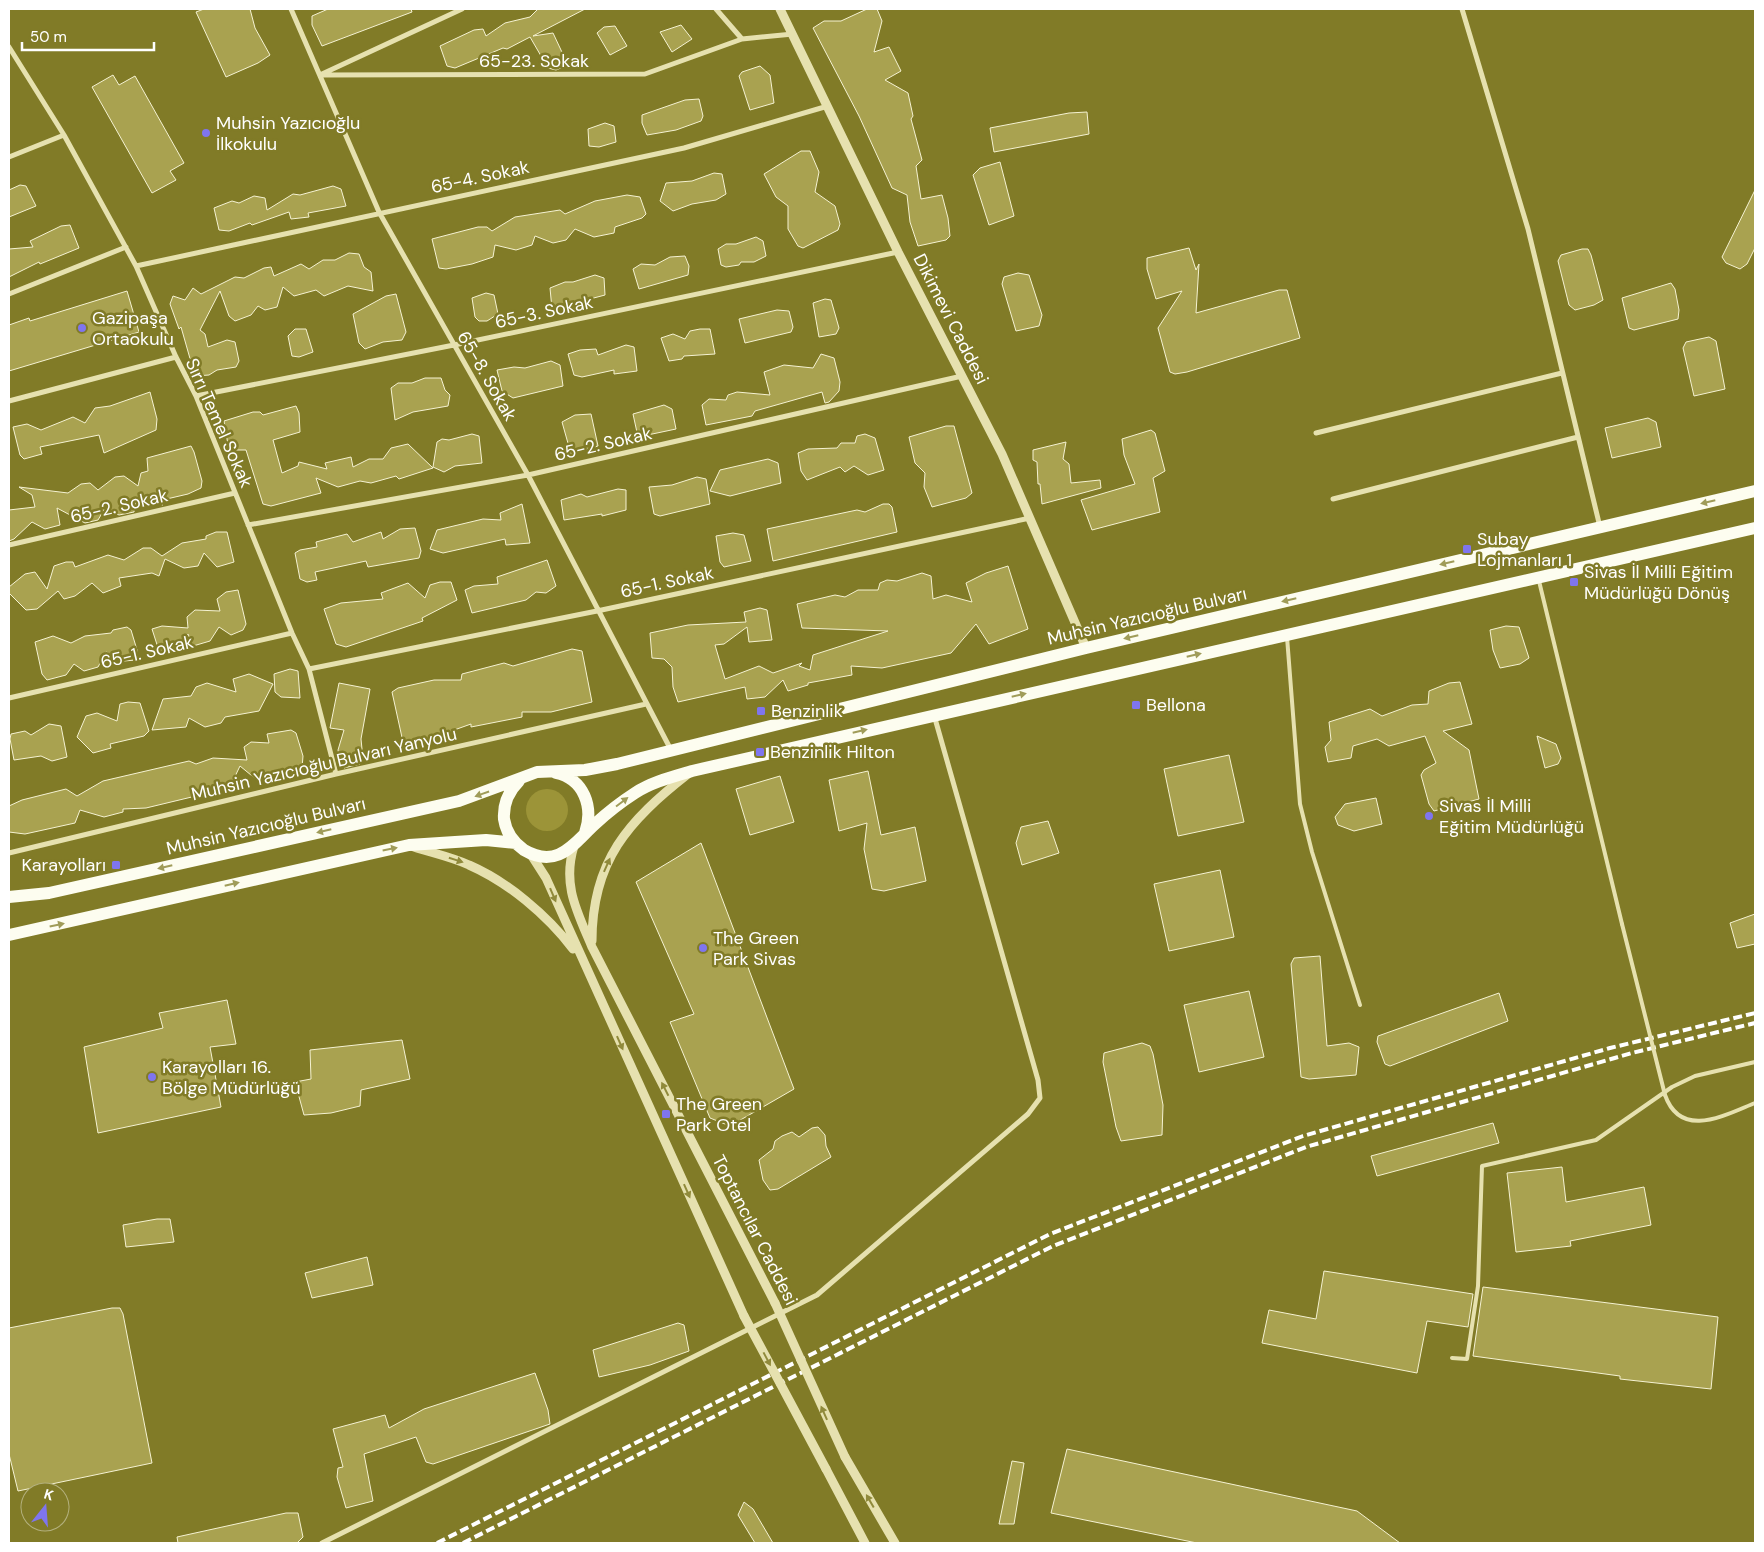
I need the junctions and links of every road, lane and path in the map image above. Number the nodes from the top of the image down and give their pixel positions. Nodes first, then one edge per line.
1 (291, 9) edge
2 (462, 9) edge
3 (716, 9) edge
4 (780, 9) edge
5 (1462, 9) edge
6 (793, 34) junction
7 (742, 39) junction
8 (9, 48) edge
9 (321, 75) junction
10 (828, 106) junction
11 (64, 135) junction
12 (9, 157) edge
13 (379, 212) junction
14 (126, 247) junction
15 (898, 252) junction
16 (136, 266) junction
17 (9, 294) edge
18 (454, 345) junction
19 (176, 357) junction
20 (1562, 373) junction
21 (962, 376) junction
22 (196, 396) junction
23 (9, 401) edge
24 (1316, 433) dead end
25 (1578, 437) junction
26 (528, 475) junction
27 (1755, 491) edge
28 (235, 493) junction
29 (1333, 499) dead end
30 (1031, 517) junction
31 (248, 525) junction
32 (1600, 527) junction
33 (1755, 528) edge
34 (9, 546) edge
35 (1538, 576) junction
36 (598, 610) junction
37 (292, 633) junction
38 (1286, 633) junction
39 (1086, 648) junction
40 (309, 669) junction
41 (9, 698) edge
42 (646, 704) junction
43 (934, 715) junction
44 (671, 750) junction
45 (548, 771) junction
46 (692, 771) junction
47 (336, 774) junction
48 (527, 776) junction
49 (585, 833) junction
50 (516, 843) junction
51 (410, 845) junction
52 (574, 846) junction
53 (9, 853) edge
54 (530, 853) junction
55 (9, 897) edge
56 (9, 934) edge
57 (592, 946) junction
58 (582, 960) junction
59 (1360, 1005) dead end
60 (1755, 1062) edge
61 (1755, 1103) edge
62 (1452, 1358) dead end
63 (322, 1543) edge
64 (865, 1543) edge
65 (895, 1543) edge

1 - 9 street, 65-8. Sokak
2 - 9 street
3 - 7 street
4 - 6 street, Dikimevi Caddesi
5 - 20 street
6 - 7 street, 65-23. Sokak
6 - 10 street, Dikimevi Caddesi
7 - 9 street, 65-23. Sokak
8 - 11 street, Sırrı Temel Sokak
9 - 13 street, 65-8. Sokak
10 - 13 street, 65-4. Sokak
10 - 15 street, Dikimevi Caddesi
11 - 12 street
11 - 14 street, Sırrı Temel Sokak
13 - 16 street, 65-4. Sokak
13 - 18 street, 65-8. Sokak
14 - 16 street, Sırrı Temel Sokak
14 - 17 street
15 - 18 street, 65-3. Sokak
15 - 21 street, Dikimevi Caddesi
16 - 19 street, Sırrı Temel Sokak
18 - 22 street, 65-3. Sokak
18 - 26 street, 65-8. Sokak
19 - 22 street, Sırrı Temel Sokak
19 - 23 street
20 - 24 street
20 - 25 street
21 - 26 street, 65-2. Sokak
21 - 30 street, Dikimevi Caddesi
22 - 28 street, Sırrı Temel Sokak
25 - 29 street
25 - 32 street
26 - 31 street, 65-2. Sokak
26 - 36 street, 65-8. Sokak
27 -> 32 main road, Muhsin Yazıcıoğlu Bulvarı
28 - 31 street, Sırrı Temel Sokak
28 - 34 street, 65-2. Sokak
30 - 36 street, 65-1. Sokak
30 - 39 street, Dikimevi Caddesi
31 - 37 street, Sırrı Temel Sokak
32 -> 39 main road, Muhsin Yazıcıoğlu Bulvarı
33 - 35 main road
35 - 38 main road
35 - 61 lane, bridge
36 - 40 street, 65-1. Sokak
36 - 42 street, 65-8. Sokak
37 - 40 street, Sırrı Temel Sokak
37 - 41 street, 65-1. Sokak
43 -> 38 main road
38 - 59 lane
39 - 44 main road, Muhsin Yazıcıoğlu Bulvarı
40 - 47 street, Sırrı Temel Sokak
42 - 44 street, 65-8. Sokak
42 - 47 street, Muhsin Yazıcıoğlu Bulvarı Yanyolu
46 -> 43 main road
43 - 63 street
44 - 45 main road, Muhsin Yazıcıoğlu Bulvarı
45 - 48 main road, Muhsin Yazıcıoğlu Bulvarı
45 - 49 main road
49 -> 46 main road
57 -> 46 street
47 - 53 street, Muhsin Yazıcıoğlu Bulvarı Yanyolu
48 - 50 main road
48 -> 55 main road, Muhsin Yazıcıoğlu Bulvarı
49 - 52 main road
50 - 51 main road
50 - 54 main road
56 -> 51 main road
51 -> 58 street
52 - 54 main road
52 - 57 street, Toptancılar Caddesi
54 -> 58 street
65 -> 57 street, Toptancılar Caddesi, bridge
58 -> 64 street, bridge
60 - 62 lane

